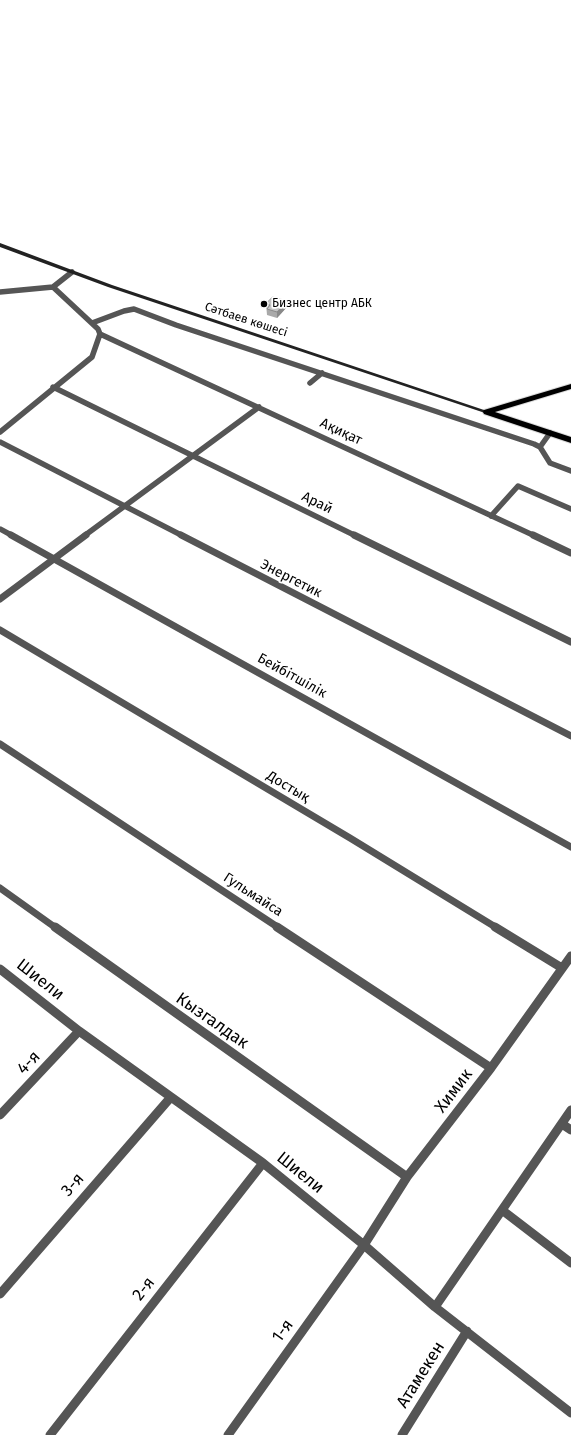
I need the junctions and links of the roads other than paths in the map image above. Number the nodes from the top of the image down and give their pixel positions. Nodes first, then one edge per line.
1 (0, 245) edge
2 (72, 272) junction
3 (53, 287) junction
4 (0, 292) edge
5 (92, 323) junction
6 (100, 334) junction
7 (322, 373) junction
8 (310, 383) dead end
9 (571, 386) edge
10 (52, 388) junction
11 (259, 407) junction
12 (487, 412) junction
13 (0, 432) edge
14 (550, 433) junction
15 (571, 440) edge
16 (0, 442) edge
17 (540, 447) junction
18 (193, 455) junction
19 (571, 471) edge
20 (125, 507) junction
21 (571, 509) edge
22 (491, 516) junction
23 (0, 529) edge
24 (571, 553) edge
25 (55, 558) junction
26 (0, 600) edge
27 (0, 630) edge
28 (571, 642) edge
29 (571, 736) edge
30 (0, 744) edge
31 (571, 847) edge
32 (0, 888) edge
33 (571, 956) edge
34 (562, 968) junction
35 (0, 970) edge
36 (79, 1031) junction
37 (491, 1068) junction
38 (171, 1097) junction
39 (571, 1110) edge
40 (0, 1114) edge
41 (562, 1124) junction
42 (571, 1130) edge
43 (263, 1163) junction
44 (407, 1178) junction
45 (502, 1210) junction
46 (364, 1245) junction
47 (571, 1262) edge
48 (0, 1294) edge
49 (435, 1307) junction
50 (467, 1331) junction
51 (571, 1413) edge
52 (50, 1435) edge
53 (228, 1435) edge
54 (402, 1435) edge

1 - 2 main road, Сәтбаев көшесі
2 - 3 street
2 - 12 main road, Сәтбаев көшесі
3 - 4 street
3 - 5 street
5 - 6 street
5 - 7 street
6 - 10 street
6 - 11 street, Ақиқат
7 - 8 street
7 - 17 street
9 - 12 main road
10 - 13 street
10 - 18 street, Арай
11 - 18 street
11 - 22 street, Ақиқат
12 - 14 main road
14 - 15 main road
14 - 17 street
16 - 20 street, Энергетик
17 - 19 street
18 - 20 street
18 - 28 street, Арай
20 - 25 street
20 - 29 street, Энергетик
21 - 22 street
22 - 24 street, Ақиқат
23 - 25 street, Бейбітшілік
25 - 26 street
25 - 31 street, Бейбітшілік
27 - 34 street, Достық
30 - 37 street, Гульмайса
32 - 44 street, Кызгалдак
33 - 34 street, Химик
34 - 37 street, Химик
35 - 36 street, Шиели
36 - 38 street, Шиели
36 - 40 street, 4-я
37 - 44 street, Химик
38 - 43 street, Шиели
38 - 48 street, 3-я
39 - 41 street
41 - 42 street
41 - 45 street
43 - 46 street, Шиели
43 - 52 street, 2-я
44 - 46 street, Химик
45 - 47 street
45 - 49 street
46 - 49 street, Шиели
46 - 53 street, 1-я
49 - 50 street, Шиели
50 - 51 street, Шиели
50 - 54 street, Атамекен

